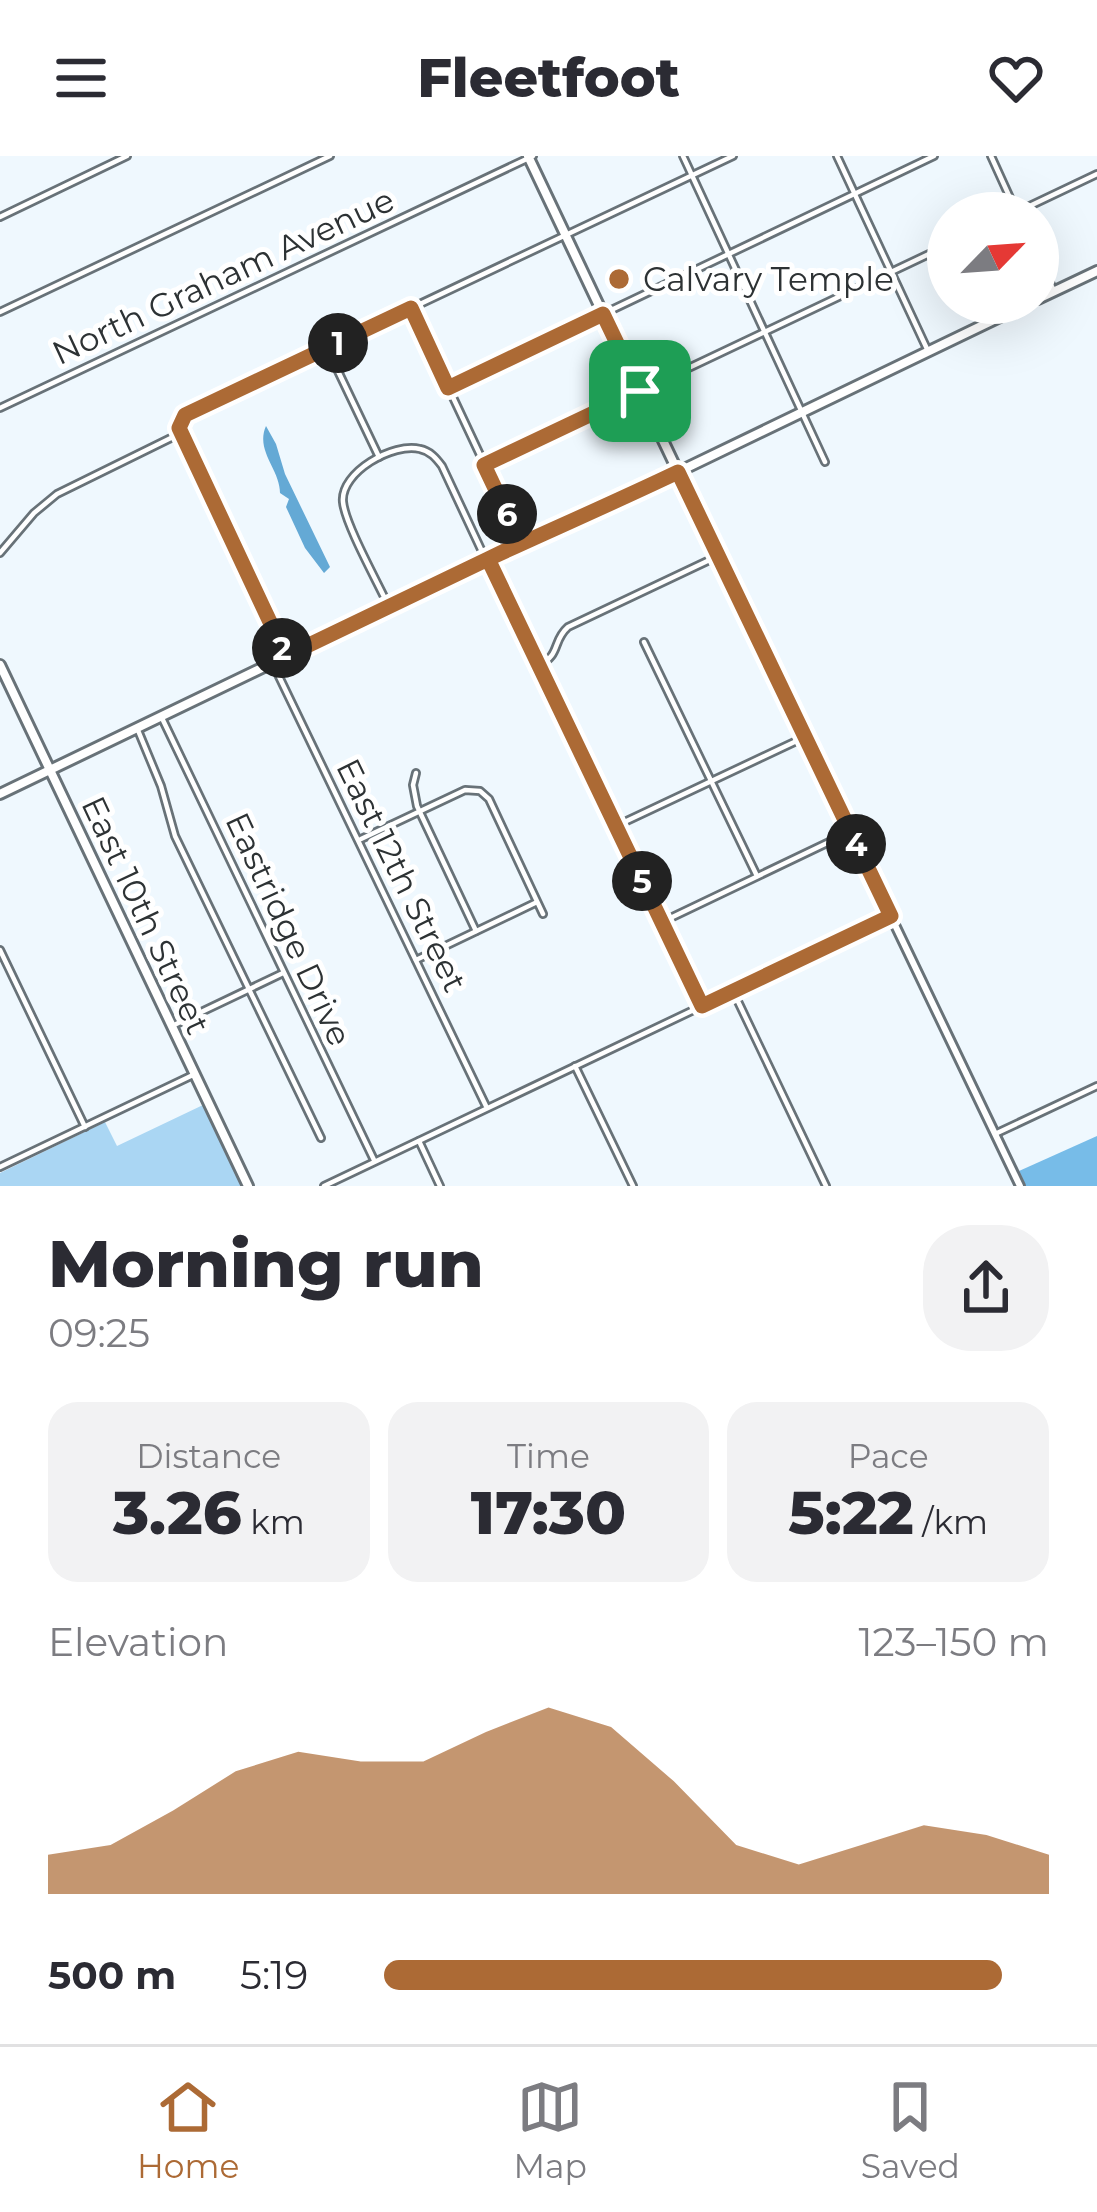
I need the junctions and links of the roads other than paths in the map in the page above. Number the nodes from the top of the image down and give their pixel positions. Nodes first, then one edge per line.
1 (128, 156) edge
2 (330, 156) edge
3 (530, 156) edge
4 (683, 156) edge
5 (733, 156) edge
6 (837, 156) edge
7 (934, 156) edge
8 (991, 156) edge
9 (1097, 174) edge
10 (692, 175) junction
11 (1007, 192) edge
12 (1059, 192) edge
13 (855, 194) junction
14 (0, 217) edge
15 (566, 235) junction
16 (729, 254) junction
17 (927, 255) edge
18 (1097, 271) edge
19 (892, 272) junction
20 (1059, 288) edge
21 (411, 308) junction
22 (0, 312) edge
23 (603, 314) junction
24 (985, 324) edge
25 (766, 332) junction
26 (327, 348) junction
27 (928, 351) junction
28 (448, 388) junction
29 (640, 391) junction
30 (0, 408) edge
31 (801, 411) junction
32 (181, 433) junction
33 (380, 458) junction
34 (825, 462) dead end
35 (484, 465) junction
36 (678, 472) junction
37 (521, 543) junction
38 (0, 553) edge
39 (718, 556) junction
40 (487, 559) junction
41 (388, 607) junction
42 (644, 642) dead end
43 (286, 656) junction
44 (272, 662) junction
45 (0, 665) edge
46 (539, 665) junction
47 (3, 679) edge
48 (161, 716) junction
49 (137, 728) junction
50 (805, 737) junction
51 (50, 770) junction
52 (416, 772) dead end
53 (712, 782) junction
54 (0, 794) edge
55 (419, 812) junction
56 (616, 826) junction
57 (850, 832) junction
58 (358, 840) junction
59 (758, 876) junction
60 (537, 902) junction
61 (543, 914) dead end
62 (891, 916) junction
63 (662, 922) junction
64 (476, 931) junction
65 (0, 950) edge
66 (416, 960) junction
67 (284, 973) junction
68 (249, 989) junction
69 (733, 991) junction
70 (702, 1006) junction
71 (172, 1026) junction
72 (575, 1066) junction
73 (195, 1074) junction
74 (1097, 1085) edge
75 (487, 1108) junction
76 (85, 1127) junction
77 (995, 1134) junction
78 (320, 1138) dead end
79 (419, 1141) junction
80 (374, 1162) junction
81 (0, 1167) edge
82 (248, 1186) edge
83 (324, 1186) edge
84 (440, 1186) edge
85 (633, 1186) edge
86 (826, 1186) edge
87 (1020, 1186) edge

1 - 14 street
2 - 22 street
3 - 15 main road
3 - 30 street, North Graham Avenue
4 - 10 street
5 - 10 street
6 - 13 street
7 - 13 street
8 - 11 street
9 - 12 street
10 - 15 street
10 - 16 street
13 - 16 street
13 - 19 street
15 - 21 street
15 - 23 main road
16 - 23 street
16 - 25 street
17 - 19 street
18 - 20 main road
19 - 25 street
19 - 27 street
21 - 26 street
21 - 28 street
23 - 28 street
23 - 29 main road
24 - 27 main road
25 - 29 street
25 - 31 street
26 - 32 street
26 - 33 street
27 - 31 main road
28 - 35 street
29 - 35 street
29 - 36 main road
31 - 34 street
31 - 36 main road
32 - 38 street
32 - 43 street
33 - 40 street
33 - 41 street
35 - 37 street
36 - 37 main road
36 - 39 street
37 - 40 main road
39 - 46 street
39 - 50 street
40 - 41 main road
40 - 46 street
41 - 43 main road
42 - 53 street
43 - 44 main road
44 - 48 main road
44 - 58 street, East 12th Street
45 - 47 main road, East 10th Street
46 - 56 street
47 - 51 main road, East 10th Street
48 - 49 main road
48 - 67 street, Eastridge Drive
49 - 51 main road
49 - 68 street
50 - 53 street
50 - 57 street
51 - 54 main road
51 - 71 main road, East 10th Street
52 - 55 street
53 - 56 street
53 - 59 street
55 - 58 street
55 - 60 street
55 - 64 street
56 - 63 street
57 - 59 street
57 - 62 street
58 - 66 street, East 12th Street
59 - 63 street
60 - 61 street
60 - 64 street
62 - 69 street
62 - 77 street
63 - 70 street
64 - 66 street
65 - 76 street
66 - 75 street, East 12th Street
67 - 68 street
67 - 80 street, Eastridge Drive
68 - 71 street
68 - 78 street
69 - 70 street
69 - 86 street
70 - 72 street
71 - 73 main road, East 10th Street
72 - 75 street
72 - 85 street
73 - 76 street
73 - 82 main road, East 10th Street
74 - 77 street
75 - 79 street
76 - 81 street
77 - 87 street
79 - 80 street
79 - 84 street
80 - 83 street

